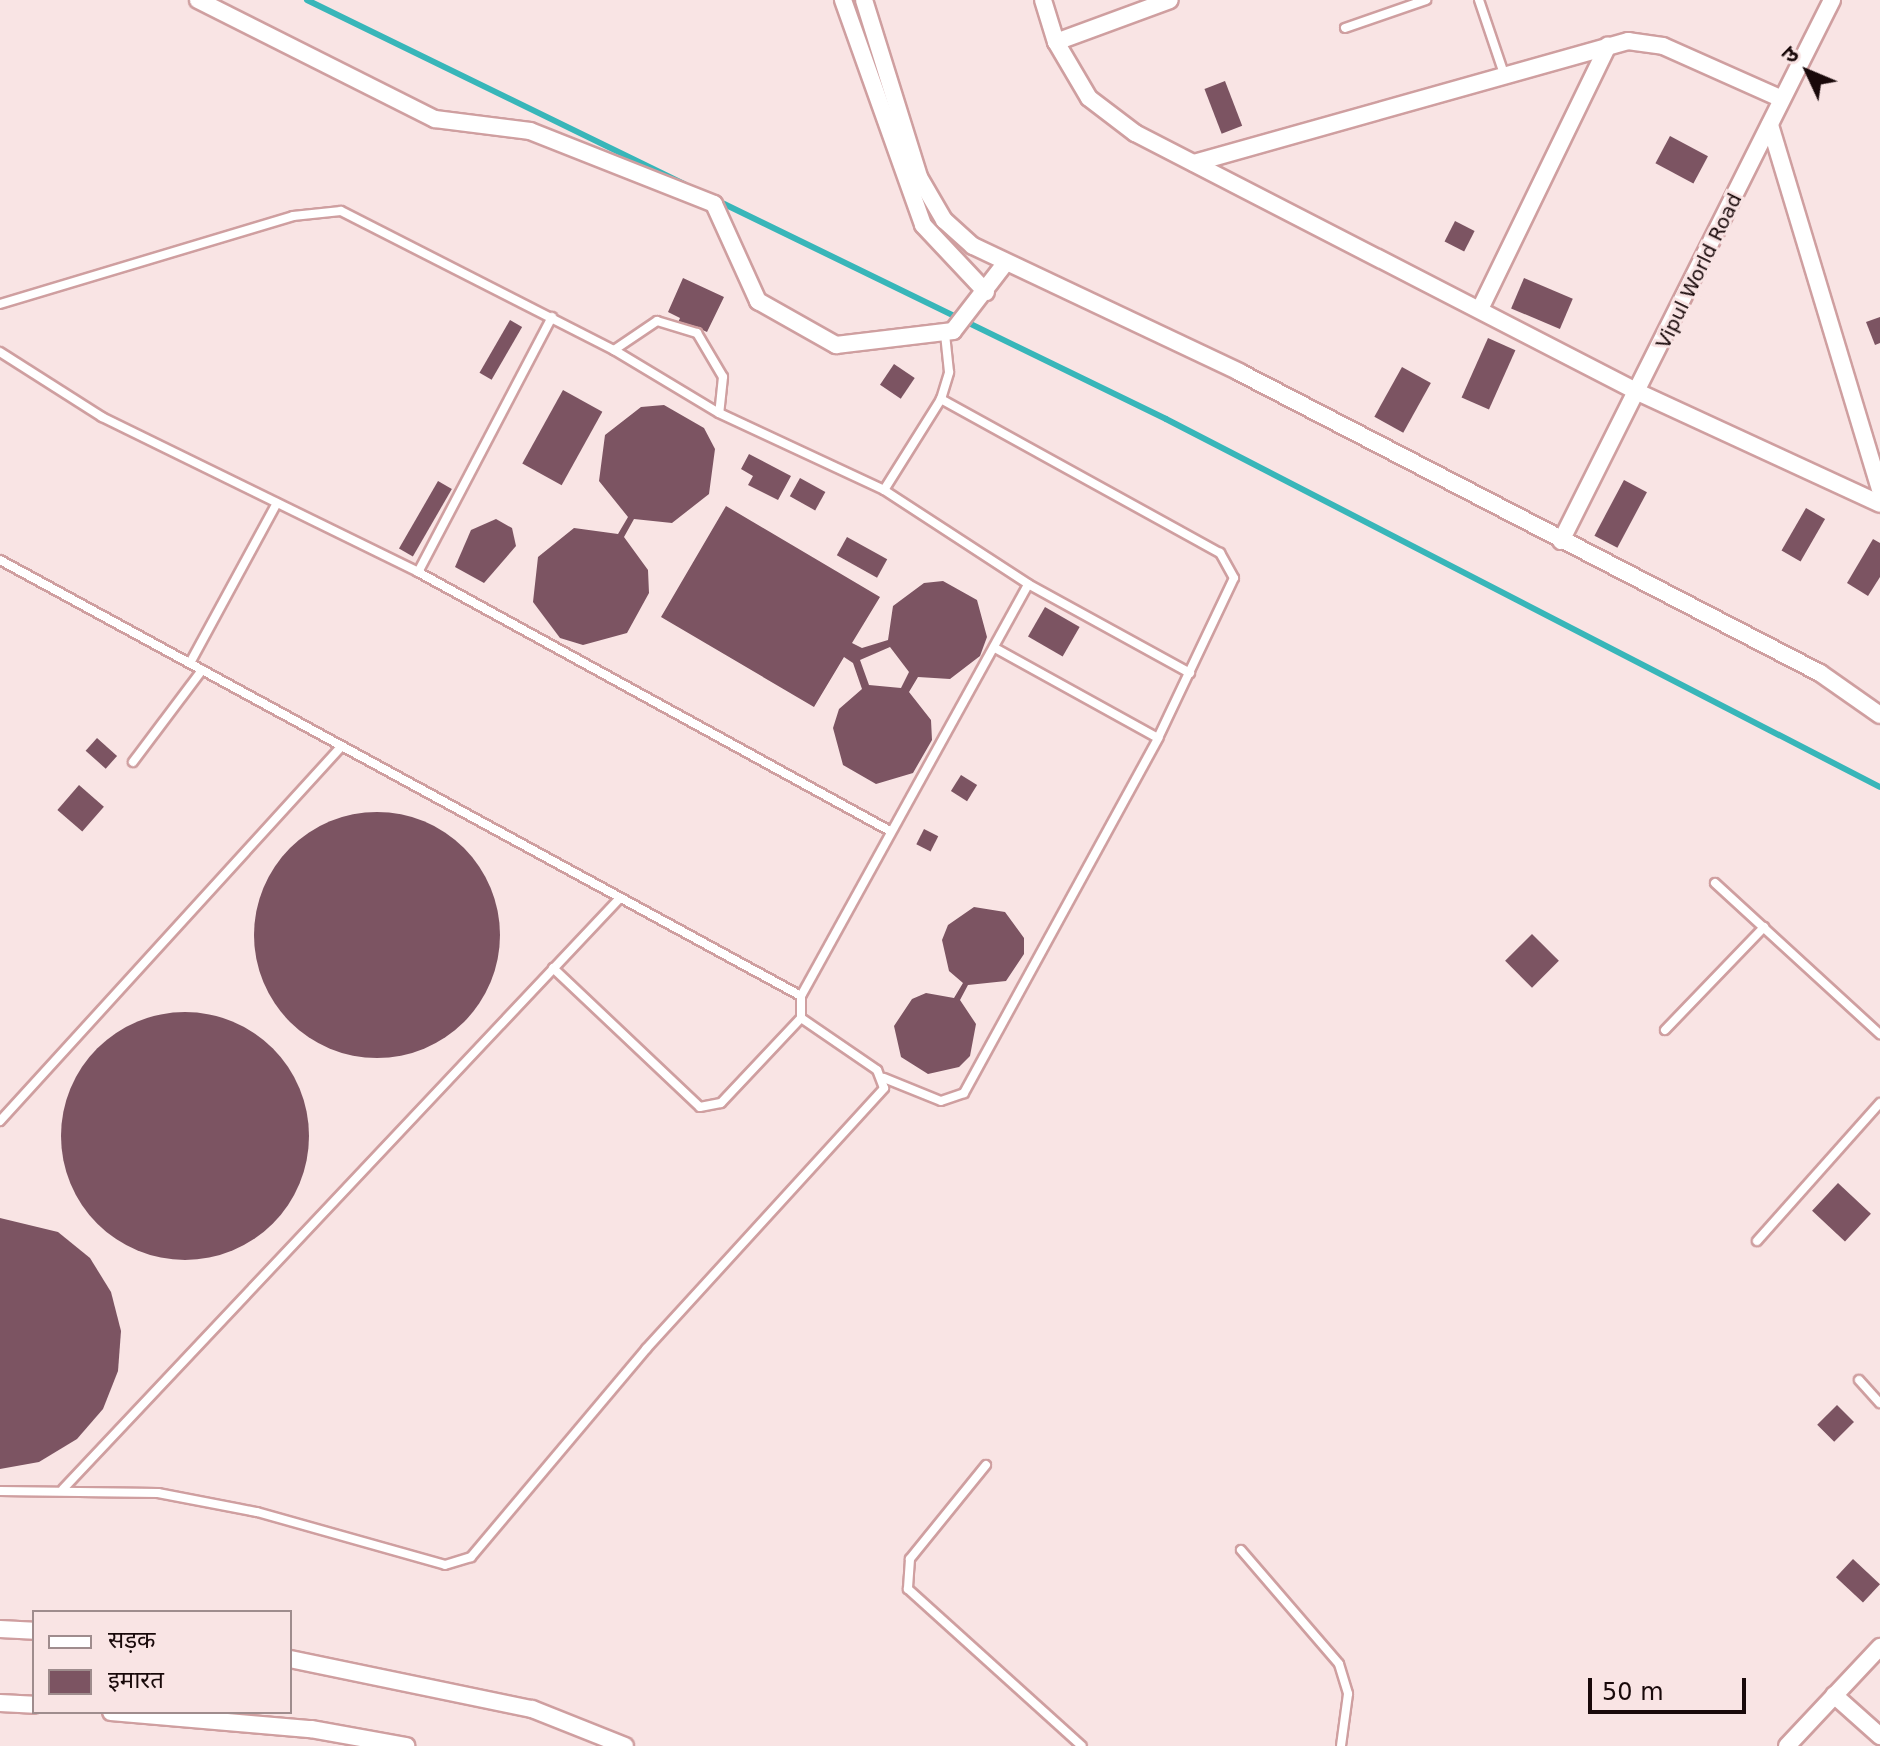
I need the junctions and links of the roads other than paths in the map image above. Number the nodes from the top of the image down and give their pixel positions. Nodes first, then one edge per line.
1 (198, 0) edge
2 (843, 0) edge
3 (864, 0) edge
4 (1043, 0) edge
5 (1170, 0) edge
6 (1426, 0) edge
7 (1479, 0) edge
8 (1832, 0) edge
9 (1345, 28) dead end
10 (1056, 42) junction
11 (1608, 45) junction
12 (1504, 74) junction
13 (1782, 99) junction
14 (1770, 125) junction
15 (1194, 163) junction
16 (1003, 266) junction
17 (986, 292) junction
18 (0, 304) edge
19 (1480, 309) junction
20 (552, 317) junction
21 (952, 329) junction
22 (614, 350) junction
23 (0, 352) edge
24 (1640, 393) junction
25 (941, 399) junction
26 (719, 413) junction
27 (1880, 489) edge
28 (884, 490) junction
29 (277, 503) junction
30 (1880, 504) edge
31 (1561, 541) junction
32 (0, 560) edge
33 (418, 572) junction
34 (1028, 584) junction
35 (995, 648) junction
36 (190, 663) junction
37 (202, 670) junction
38 (1190, 673) junction
39 (1880, 715) edge
40 (1158, 738) junction
41 (340, 748) junction
42 (133, 762) dead end
43 (890, 831) junction
44 (1715, 883) dead end
45 (618, 900) junction
46 (1764, 927) junction
47 (553, 968) junction
48 (801, 996) junction
49 (801, 1018) junction
50 (1665, 1030) dead end
51 (1880, 1034) edge
52 (884, 1078) junction
53 (1880, 1103) edge
54 (0, 1121) edge
55 (1757, 1241) dead end
56 (1859, 1380) dead end
57 (1880, 1403) edge
58 (986, 1465) dead end
59 (63, 1489) junction
60 (0, 1491) edge
61 (1241, 1550) dead end
62 (0, 1629) edge
63 (32, 1631) edge
64 (1880, 1647) edge
65 (292, 1659) edge
66 (1834, 1695) junction
67 (0, 1703) edge
68 (32, 1705) edge
69 (135, 1714) edge
70 (1880, 1736) edge
71 (406, 1746) edge
72 (625, 1746) edge
73 (1082, 1746) edge
74 (1341, 1746) edge
75 (1787, 1746) edge

1 - 21 street
2 - 17 street
3 - 16 street
4 - 10 street
5 - 10 street
6 - 9 lane
7 - 12 lane
8 - 13 street, Vipul World Road
10 - 15 street
11 - 12 street
11 - 13 street
11 - 19 street
12 - 15 street
13 - 14 street, Vipul World Road
14 - 24 street, Vipul World Road
14 - 27 street
15 - 19 street
16 - 17 street
16 - 31 street
17 - 21 street
18 - 20 lane
19 - 24 street
20 - 22 lane
20 - 33 lane
21 - 25 lane
22 - 26 lane
22 - 26 lane
23 - 29 lane
24 - 30 street
24 - 31 street, Vipul World Road
25 - 28 lane
25 - 38 lane
26 - 28 lane
28 - 34 lane
29 - 33 lane
29 - 36 lane
31 - 39 street
32 - 36 lane
33 - 43 lane
34 - 35 lane
34 - 38 lane
35 - 40 lane
35 - 43 lane
36 - 37 lane
37 - 41 lane
37 - 42 lane
38 - 40 lane
40 - 52 lane
41 - 45 lane
41 - 54 lane
43 - 48 lane
44 - 46 lane
45 - 47 lane
45 - 48 lane
46 - 50 lane
46 - 51 lane
47 - 49 lane
47 - 59 lane
48 - 49 lane
49 - 52 lane
52 - 59 lane
53 - 55 lane
56 - 57 lane
58 - 73 lane
59 - 60 lane
61 - 74 lane
62 - 63 street
64 - 66 street
65 - 72 street
66 - 70 street
66 - 75 street
67 - 68 street
69 - 71 street

